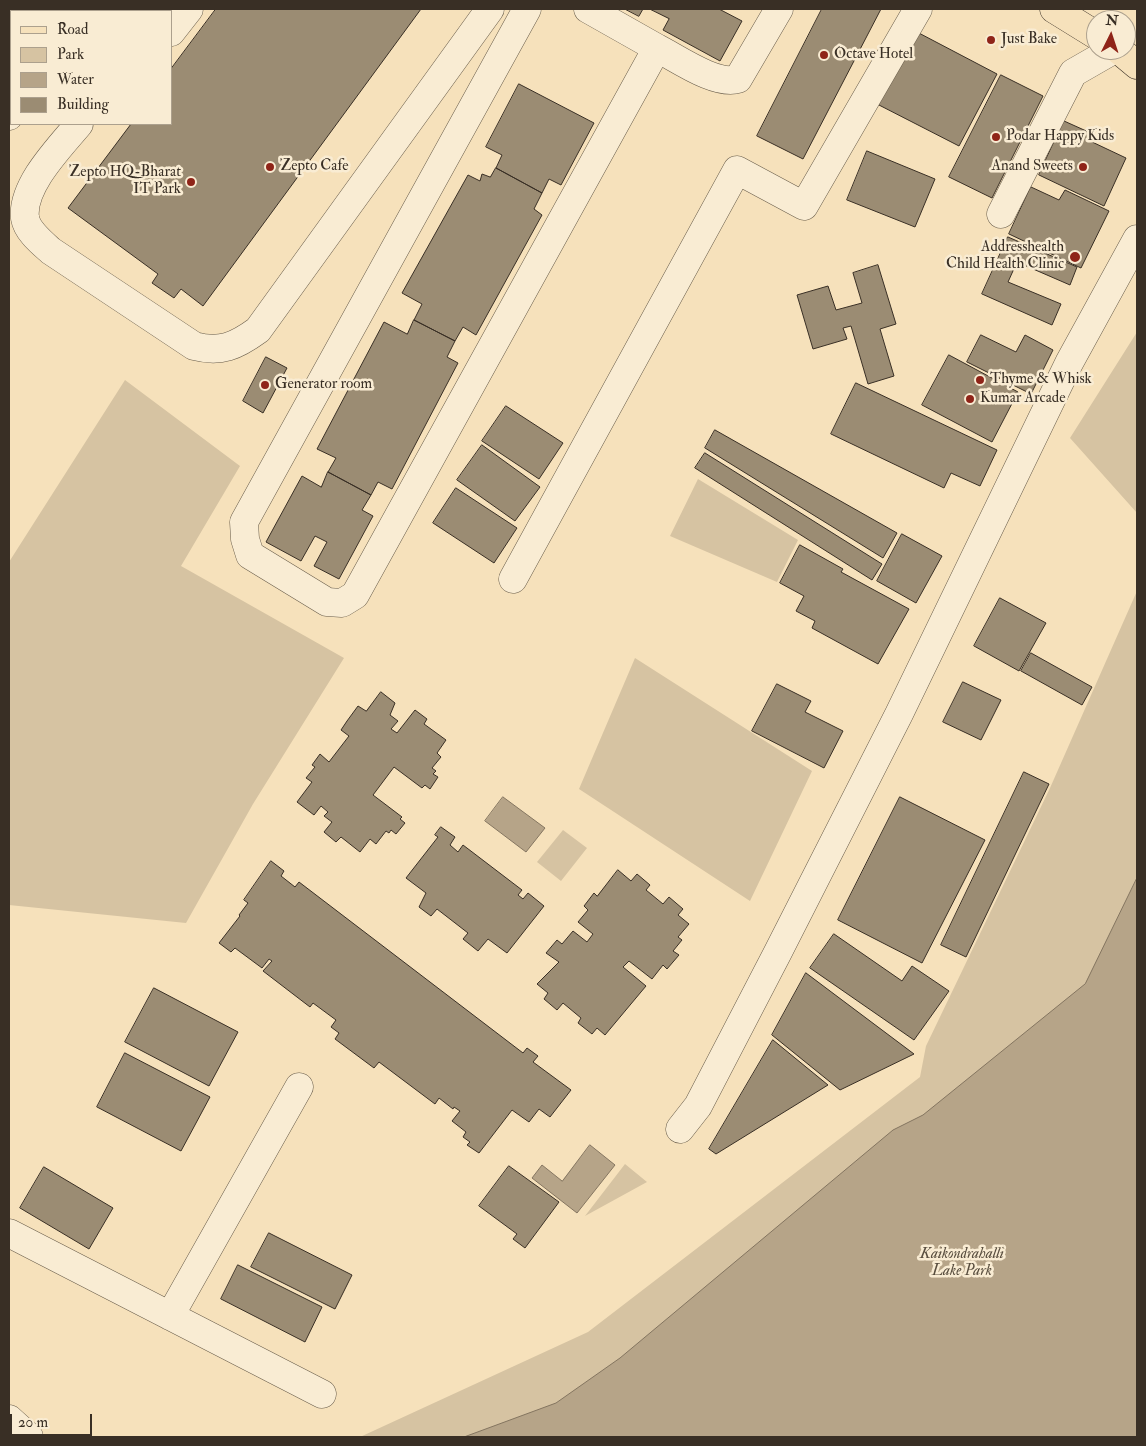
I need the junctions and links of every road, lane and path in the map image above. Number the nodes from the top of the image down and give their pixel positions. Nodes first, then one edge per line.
1 (189, 9) edge
2 (490, 9) edge
3 (527, 9) edge
4 (588, 9) edge
5 (779, 9) edge
6 (918, 9) edge
7 (1054, 9) edge
8 (1086, 29) edge
9 (174, 44) edge
10 (657, 48) junction
11 (1096, 60) edge
12 (78, 125) edge
13 (1001, 214) dead end
14 (1137, 239) edge
15 (513, 579) dead end
16 (299, 1087) dead end
17 (680, 1129) dead end
18 (9, 1233) edge
19 (170, 1316) junction
20 (322, 1394) dead end
21 (9, 1419) edge
22 (29, 1437) edge

1 - 9 street
2 - 12 street
3 - 10 street
4 - 10 street
5 - 10 street
6 - 15 street
7 - 8 main road
11 - 13 street
14 - 17 street
16 - 19 street
18 - 19 street
19 - 20 street
21 - 22 street

